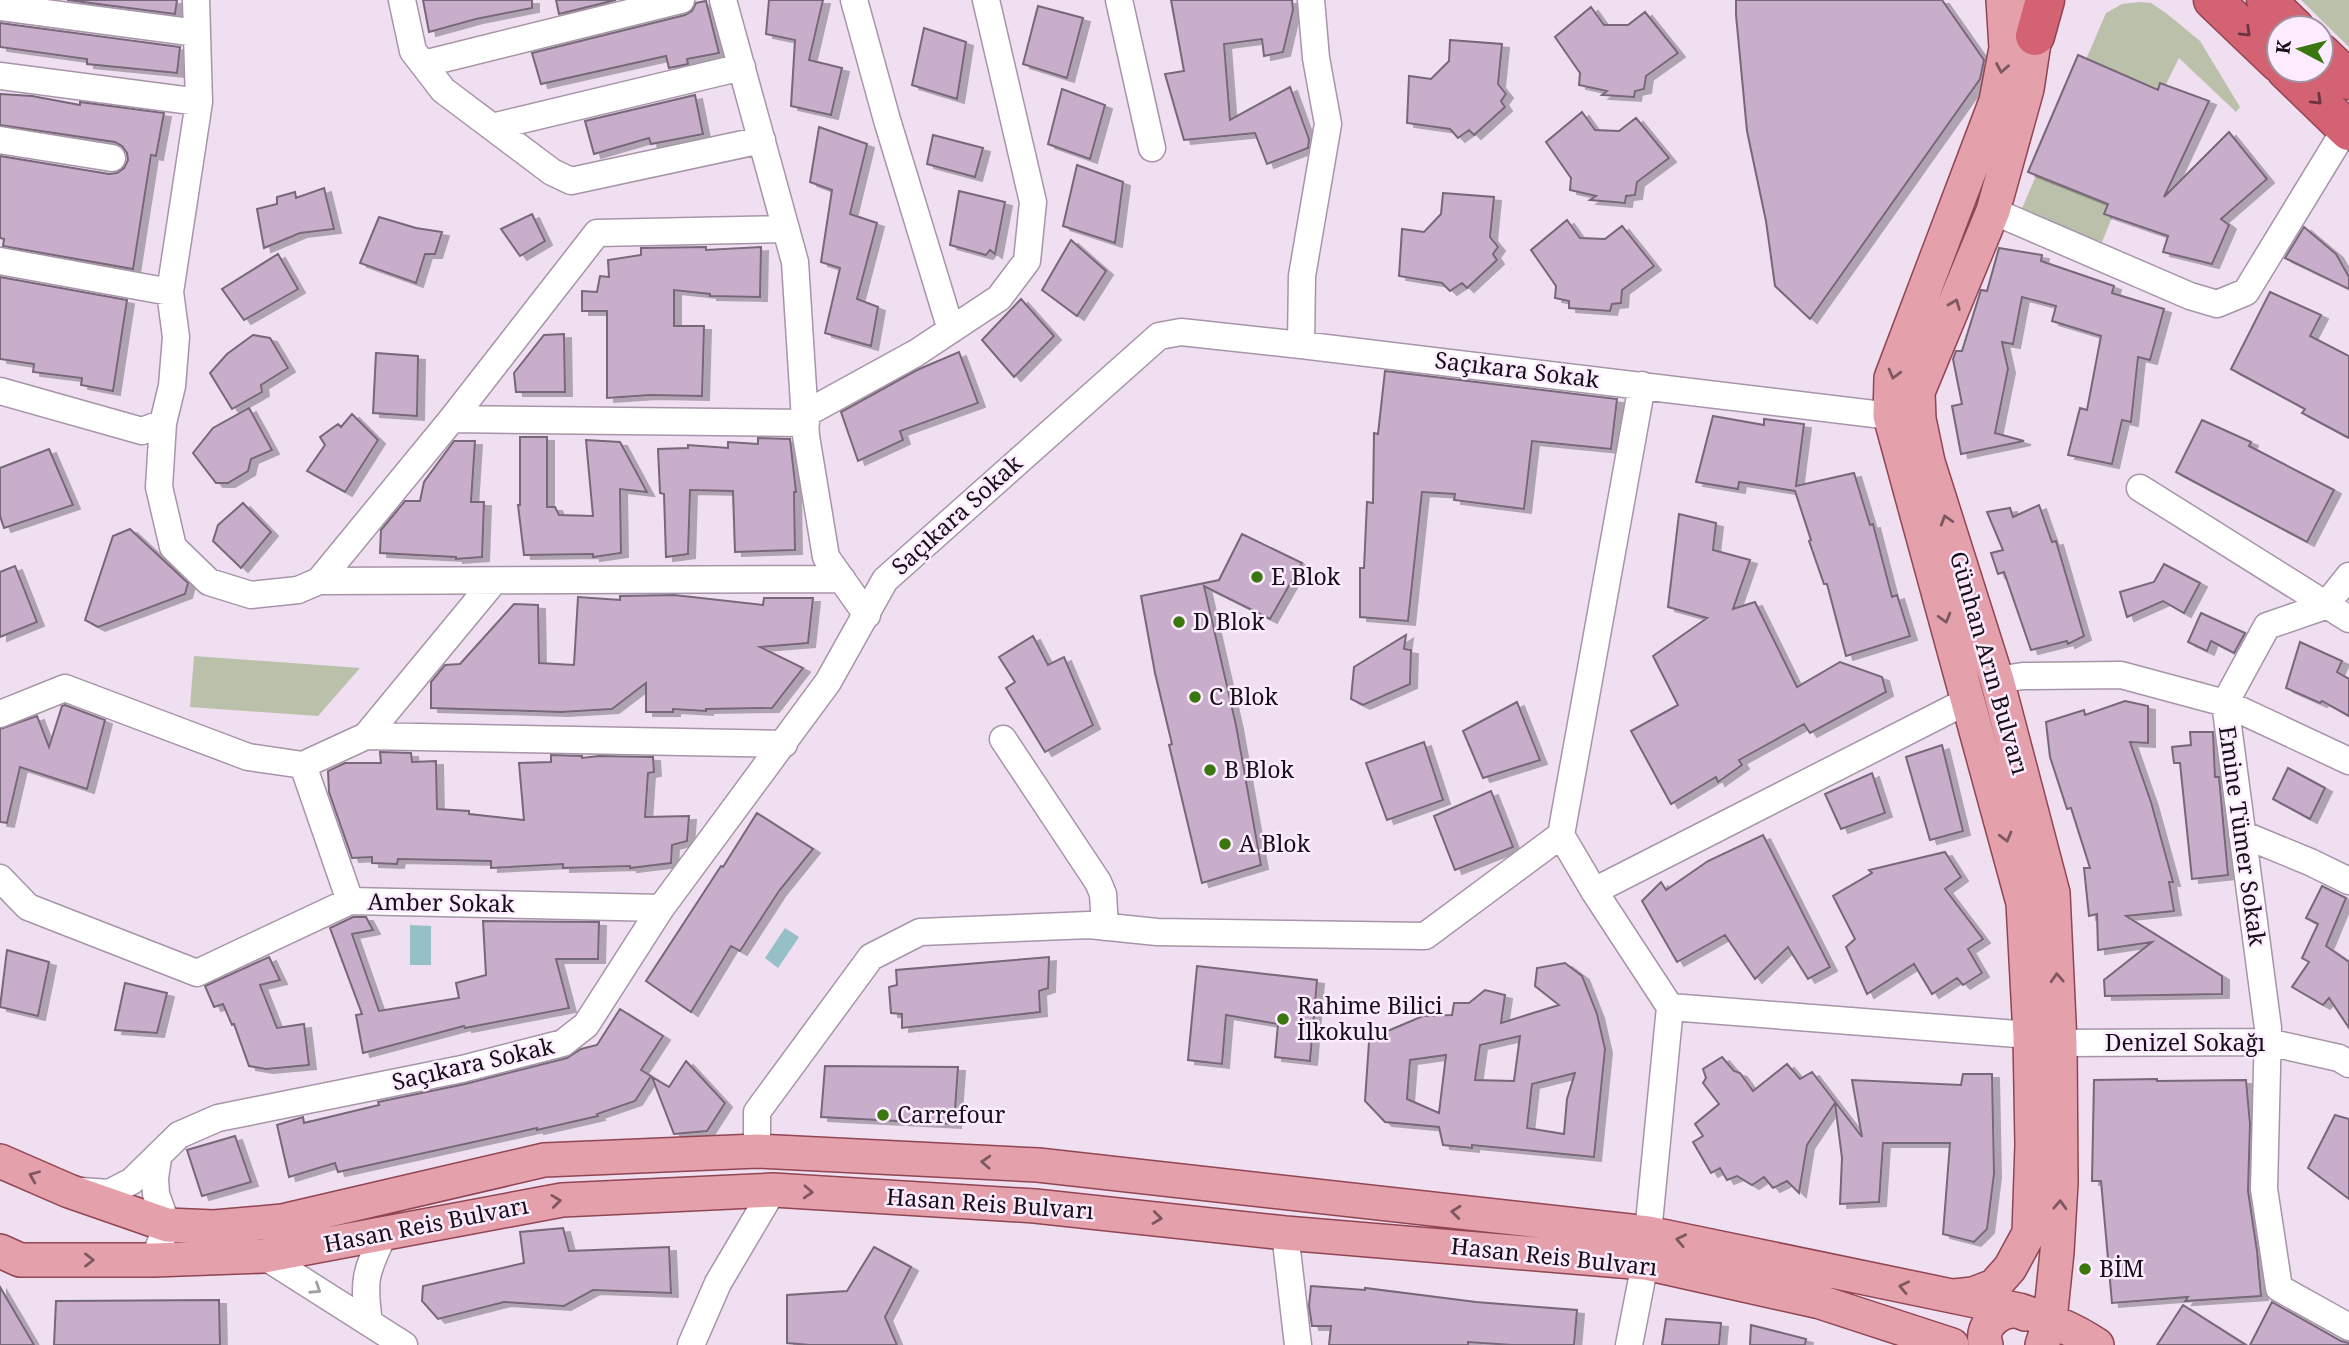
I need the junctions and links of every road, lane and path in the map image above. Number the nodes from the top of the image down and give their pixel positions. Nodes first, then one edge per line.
1 (196, 0) edge
2 (402, 0) edge
3 (681, 0) edge
4 (723, 0) edge
5 (854, 0) edge
6 (986, 0) edge
7 (1119, 0) edge
8 (1311, 0) edge
9 (2003, 0) edge
10 (2045, 0) edge
11 (2213, 0) edge
12 (2266, 0) edge
13 (0, 7) edge
14 (2280, 14) edge
15 (2032, 18) edge
16 (197, 33) junction
17 (2265, 50) edge
18 (423, 64) junction
19 (2335, 66) edge
20 (742, 68) junction
21 (0, 76) edge
22 (2349, 80) edge
23 (2301, 84) edge
24 (199, 102) junction
25 (492, 127) junction
26 (2348, 129) edge
27 (0, 140) edge
28 (762, 140) junction
29 (1152, 148) dead end
30 (112, 158) dead end
31 (1993, 211) junction
32 (786, 229) junction
33 (0, 261) edge
34 (170, 292) junction
35 (951, 330) junction
36 (1301, 345) junction
37 (1642, 385) junction
38 (0, 391) edge
39 (1905, 418) junction
40 (452, 419) junction
41 (805, 419) junction
42 (163, 423) junction
43 (2140, 488) dead end
44 (2349, 576) edge
45 (842, 579) junction
46 (318, 581) junction
47 (494, 581) junction
48 (2325, 606) junction
49 (867, 615) junction
50 (2349, 619) edge
51 (1997, 681) junction
52 (1969, 700) junction
53 (2225, 703) junction
54 (0, 714) edge
55 (366, 736) junction
56 (1003, 739) dead end
57 (784, 744) junction
58 (2349, 761) edge
59 (303, 765) junction
60 (2242, 834) junction
61 (1561, 835) junction
62 (0, 878) edge
63 (2349, 881) edge
64 (1594, 891) junction
65 (350, 901) junction
66 (661, 908) junction
67 (1105, 927) junction
68 (1670, 1007) junction
69 (2045, 1039) junction
70 (2268, 1042) junction
71 (2349, 1064) edge
72 (757, 1151) junction
73 (158, 1158) junction
74 (0, 1161) edge
75 (1038, 1165) junction
76 (1104, 1174) junction
77 (773, 1190) junction
78 (69, 1191) junction
79 (1035, 1206) junction
80 (1102, 1212) junction
81 (167, 1225) junction
82 (1285, 1233) junction
83 (2029, 1233) junction
84 (384, 1234) junction
85 (1646, 1248) junction
86 (2057, 1252) junction
87 (264, 1256) junction
88 (7, 1259) edge
89 (154, 1260) junction
90 (1950, 1297) junction
91 (1997, 1322) edge
92 (369, 1323) junction
93 (2349, 1327) edge
94 (2044, 1337) edge
95 (404, 1345) edge
96 (691, 1345) edge
97 (1298, 1345) edge
98 (1629, 1345) edge
99 (1952, 1345) edge
100 (2097, 1345) edge
101 (2107, 1345) edge

1 - 16 street
2 - 18 street
3 - 18 street
4 - 20 street
5 - 35 street
6 - 35 street
7 - 29 street
8 - 36 street
9 -> 39 main road, Günhan Arın Bulvarı
10 - 15 highway
11 -> 17 highway
12 - 14 highway
13 - 16 street
15 - 31 main road, Günhan Arın Bulvarı
16 - 24 street
18 - 25 street
19 - 22 highway
20 - 25 street
20 - 28 street
21 - 24 street
23 -> 26 highway
24 - 34 street
25 - 28 street
26 - 31 street
27 - 30 street
28 - 32 street
39 -> 31 main road, Günhan Arın Bulvarı
32 - 40 street
32 - 41 street
33 - 34 street
34 - 42 street
35 - 41 street
36 - 37 street, Saçıkara Sokak
36 - 49 street, Saçıkara Sokak
37 - 39 street, Saçıkara Sokak
37 - 61 street
38 - 42 street
51 -> 39 main road, Günhan Arın Bulvarı
39 -> 52 main road, Günhan Arın Bulvarı
40 - 41 street
40 - 46 street
41 - 45 street
42 - 46 street
43 - 48 street
44 - 48 street
45 - 47 street
45 - 49 street
46 - 47 street
47 - 55 street
48 - 50 street
48 - 53 street, Emine Tümer Sokak
49 - 57 street, Saçıkara Sokak
51 - 53 street
69 -> 51 main road, Günhan Arın Bulvarı
52 - 64 street
52 -> 69 main road, Günhan Arın Bulvarı
53 - 58 street
53 - 60 street, Emine Tümer Sokak
54 - 59 street
55 - 57 street
55 - 59 street
56 - 67 street
57 - 66 street, Saçıkara Sokak
59 - 65 street, Amber Sokak
60 - 63 street
60 - 70 street, Emine Tümer Sokak
61 - 64 street
61 - 67 street
62 - 65 street
64 - 68 street
65 - 66 street, Amber Sokak
66 - 73 street, Saçıkara Sokak
67 - 72 street
68 - 69 street, Denizel Sokağı
68 - 85 street
69 - 70 street, Denizel Sokağı
69 - 83 main road, Günhan Arın Bulvarı
86 -> 69 main road, Günhan Arın Bulvarı
70 - 71 street, Denizel Sokağı
70 - 93 street, Emine Tümer Sokak
75 -> 72 main road, Hasan Reis Bulvarı
72 - 81 main road, Hasan Reis Bulvarı
73 - 78 street, Saçıkara Sokak
73 - 81 street
78 -> 74 main road, Hasan Reis Bulvarı
75 - 76 main road, Hasan Reis Bulvarı
75 - 79 street
76 - 80 street
85 -> 76 main road, Hasan Reis Bulvarı
77 -> 79 main road, Hasan Reis Bulvarı
84 -> 77 main road, Hasan Reis Bulvarı
77 - 96 street
78 - 81 main road, Hasan Reis Bulvarı
79 - 80 main road, Hasan Reis Bulvarı
80 -> 82 main road, Hasan Reis Bulvarı
81 - 89 street
82 - 85 main road, Hasan Reis Bulvarı
82 - 97 street
83 - 90 main road, Günhan Arın Bulvarı
83 - 91 main road
84 - 87 main road, Hasan Reis Bulvarı
84 - 92 street
90 -> 85 main road, Hasan Reis Bulvarı
85 - 98 street
85 - 99 main road, Hasan Reis Bulvarı
86 - 94 main road, Günhan Arın Bulvarı
86 - 101 main road
87 - 89 main road, Hasan Reis Bulvarı
87 -> 92 street
88 -> 89 main road, Hasan Reis Bulvarı
90 - 91 main road, Hasan Reis Bulvarı
91 - 94 main road, Hasan Reis Bulvarı
92 - 95 street
94 - 100 main road, Hasan Reis Bulvarı

